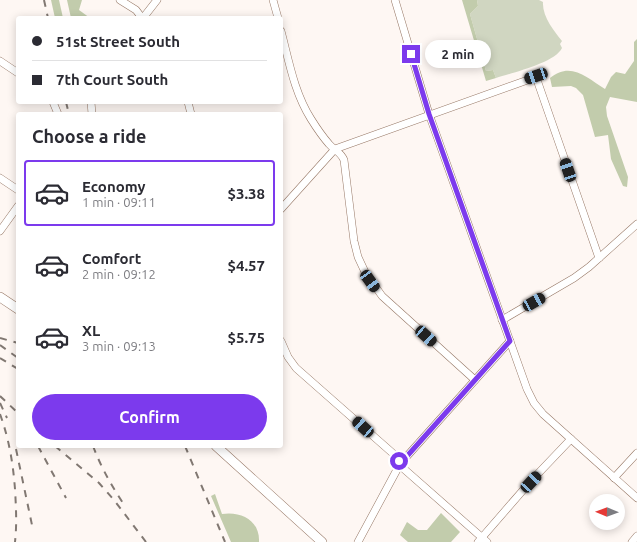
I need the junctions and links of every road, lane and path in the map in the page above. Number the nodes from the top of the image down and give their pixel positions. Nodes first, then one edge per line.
1 (120, 0) edge
2 (157, 0) edge
3 (273, 0) edge
4 (395, 0) edge
5 (141, 16) edge
6 (145, 16) edge
7 (277, 16) edge
8 (283, 39) edge
9 (0, 61) edge
10 (16, 72) edge
11 (429, 114) junction
12 (335, 149) junction
13 (0, 178) edge
14 (16, 189) edge
15 (283, 207) edge
16 (16, 209) edge
17 (637, 224) edge
18 (0, 231) edge
19 (599, 258) junction
20 (0, 297) edge
21 (16, 308) edge
22 (502, 320) junction
23 (510, 341) junction
24 (283, 346) edge
25 (475, 380) junction
26 (571, 439) junction
27 (218, 448) edge
28 (637, 453) edge
29 (400, 464) junction
30 (614, 478) junction
31 (637, 498) edge
32 (637, 536) edge
33 (482, 541) edge
34 (322, 542) edge
35 (358, 542) edge
36 (632, 542) edge

1 - 5 street
2 - 6 street
3 - 7 street
4 - 11 street
8 - 12 street
9 - 10 street
11 - 12 street
11 - 19 street
11 - 22 street
12 - 15 street
12 - 25 street
13 - 14 street
16 - 18 street
17 - 19 street
19 - 22 street
20 - 21 street
22 - 23 street
23 - 25 street
23 - 26 street
24 - 29 street
25 - 29 street
26 - 30 street
26 - 33 street
27 - 34 street
28 - 30 street
29 - 33 street
29 - 35 street
30 - 31 street
32 - 36 street

